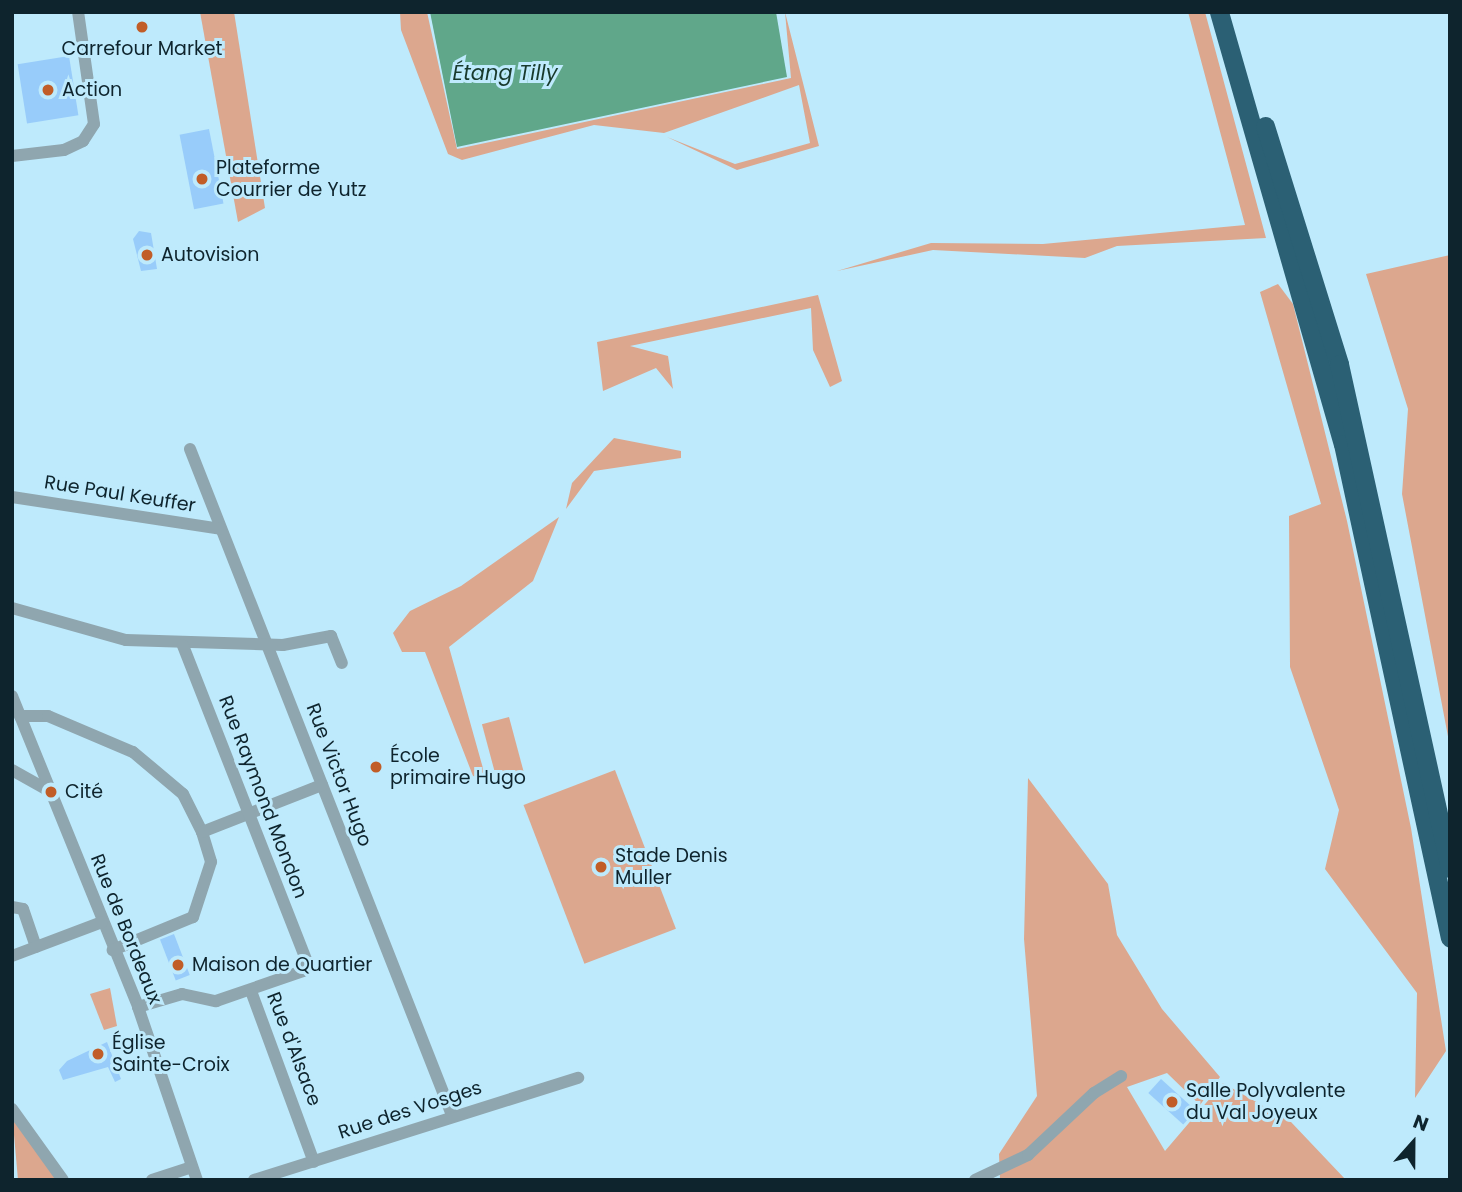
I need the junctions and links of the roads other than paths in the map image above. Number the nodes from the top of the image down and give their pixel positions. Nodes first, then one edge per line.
1 (78, 12) edge
2 (1219, 12) edge
3 (1230, 12) edge
4 (12, 156) edge
5 (1296, 246) junction
6 (1306, 279) junction
7 (190, 449) dead end
8 (12, 497) edge
9 (222, 529) junction
10 (12, 608) edge
11 (183, 645) junction
12 (267, 645) junction
13 (342, 663) dead end
14 (12, 696) edge
15 (20, 716) junction
16 (12, 770) edge
17 (322, 785) junction
18 (51, 792) junction
19 (249, 814) junction
20 (202, 831) junction
21 (1450, 869) edge
22 (12, 907) edge
23 (102, 922) junction
24 (1450, 937) edge
25 (36, 947) junction
26 (113, 950) junction
27 (12, 956) edge
28 (251, 991) junction
29 (138, 1007) junction
30 (1122, 1076) dead end
31 (578, 1078) dead end
32 (12, 1109) edge
33 (452, 1115) junction
34 (314, 1162) junction
35 (192, 1167) junction
36 (63, 1180) edge
37 (152, 1180) edge
38 (197, 1180) edge
39 (254, 1180) edge
40 (975, 1180) edge

1 - 4 street
2 - 5 highway
3 - 5 highway
5 - 6 highway
6 - 21 highway
6 - 24 highway
7 - 9 street, Rue Victor Hugo
8 - 9 street, Rue Paul Keuffer
9 - 12 street, Rue Victor Hugo
10 - 11 street
11 - 12 street
11 - 19 street, Rue Raymond Mondon
12 - 13 street
12 - 17 street, Rue Victor Hugo
14 - 15 street, Rue de Bordeaux
15 - 18 street, Rue de Bordeaux
15 - 20 street
16 - 18 street
17 - 19 street
17 - 33 street, Rue Victor Hugo
18 - 23 street, Rue de Bordeaux
19 - 20 street
19 - 28 street, Rue Raymond Mondon
20 - 26 street
22 - 25 street
23 - 25 street
23 - 26 street, Rue de Bordeaux
25 - 27 street
26 - 29 street, Rue de Bordeaux
28 - 29 street
28 - 34 street, Rue d'Alsace
29 - 35 street, Rue de Bordeaux
30 - 40 street
31 - 33 street, Rue des Vosges
32 - 36 street
33 - 34 street, Rue des Vosges
34 - 39 street, Rue des Vosges
35 - 37 street
35 - 38 street, Rue de Bordeaux

